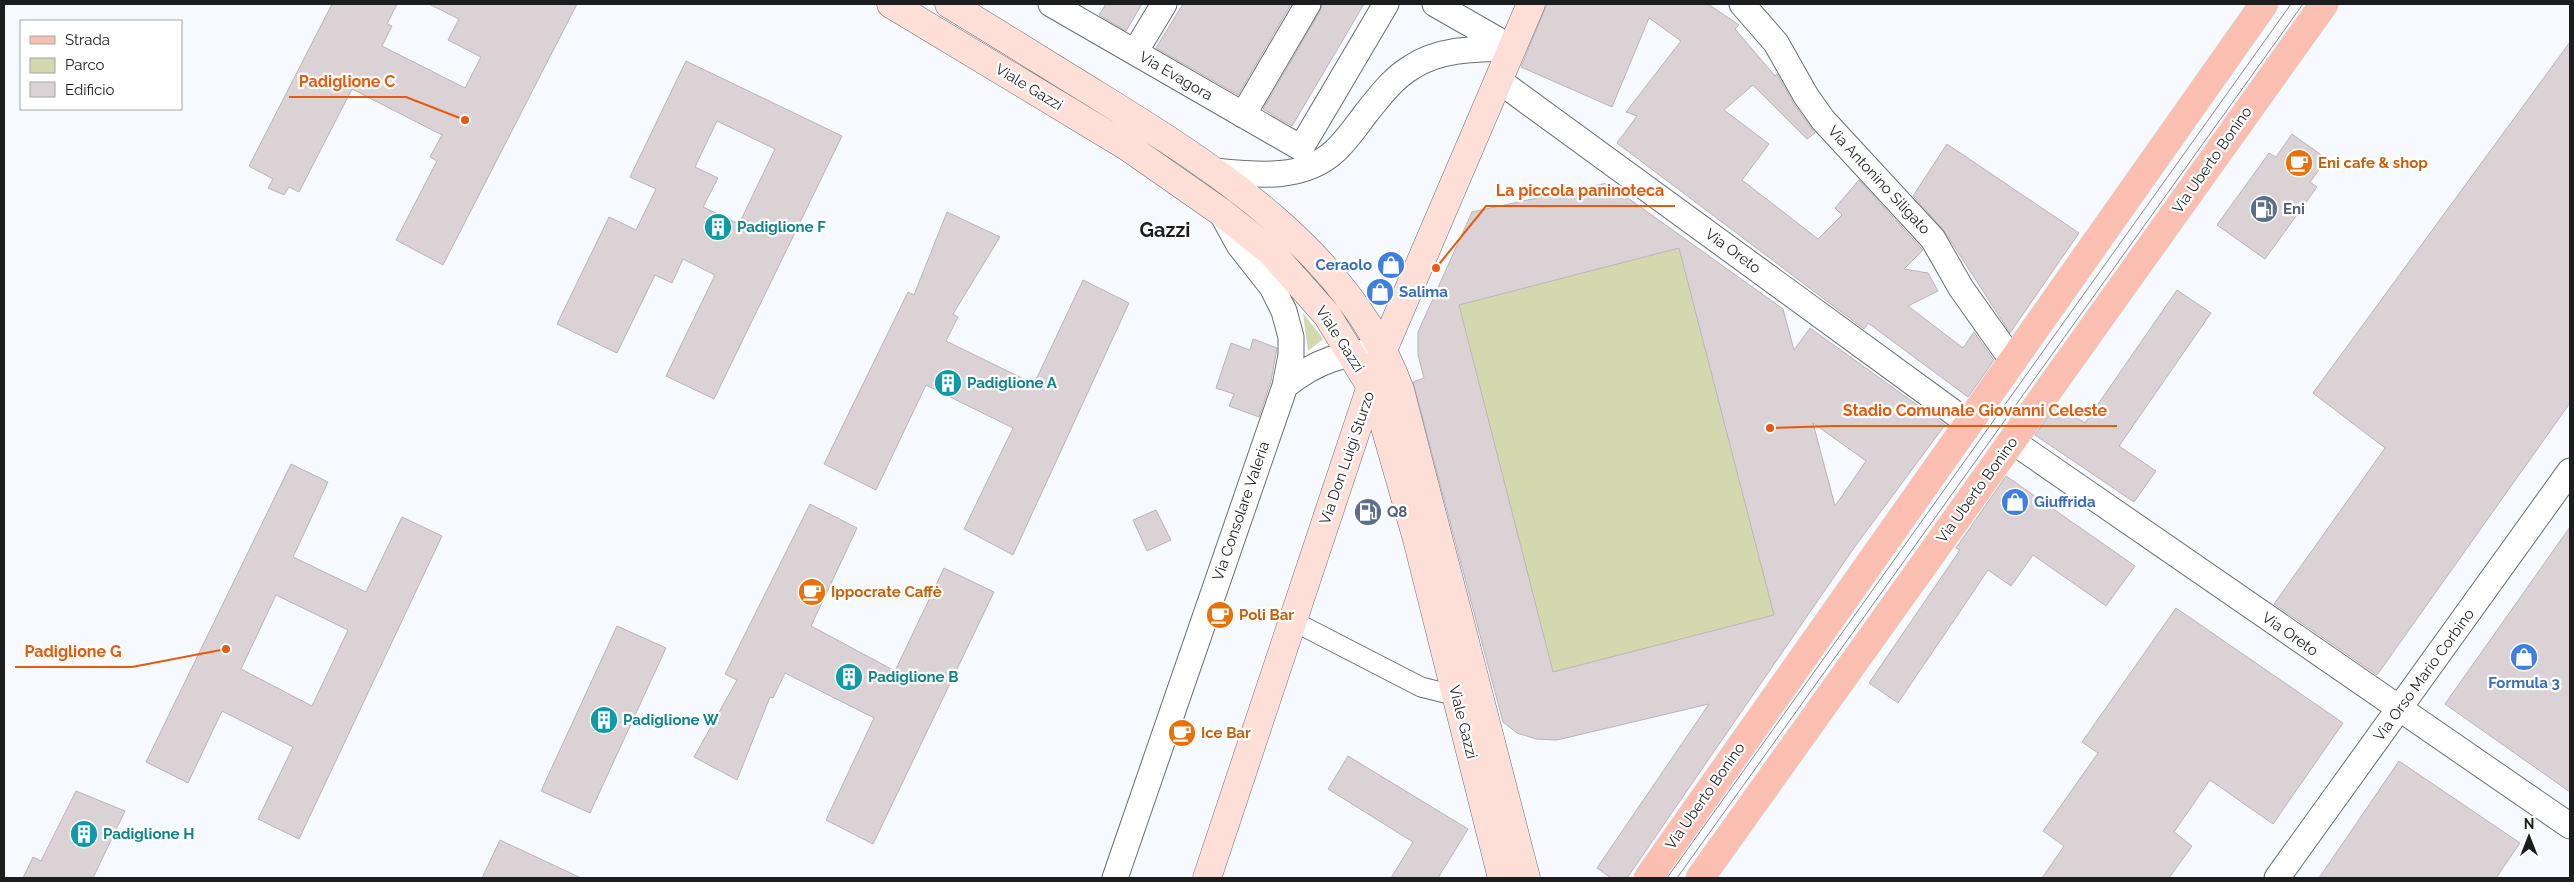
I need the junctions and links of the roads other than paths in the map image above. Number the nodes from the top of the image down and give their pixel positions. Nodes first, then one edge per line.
1 (891, 4) edge
2 (949, 4) edge
3 (1051, 4) edge
4 (1164, 4) edge
5 (1308, 4) edge
6 (1386, 4) edge
7 (1435, 4) edge
8 (1531, 4) edge
9 (1742, 4) edge
10 (2264, 4) edge
11 (2324, 4) edge
12 (1512, 48) junction
13 (1136, 52) junction
14 (1498, 80) junction
15 (1243, 115) junction
16 (1215, 171) junction
17 (1221, 212) junction
18 (1383, 350) junction
19 (1350, 353) junction
20 (2012, 360) junction
21 (1285, 386) junction
22 (1371, 387) junction
23 (1968, 423) junction
24 (2012, 441) junction
25 (2570, 472) edge
26 (1293, 621) junction
27 (1457, 696) junction
28 (2399, 710) junction
29 (2570, 826) edge
30 (1115, 878) edge
31 (1207, 878) edge
32 (1502, 878) edge
33 (1526, 878) edge
34 (1648, 878) edge
35 (1700, 878) edge
36 (2277, 878) edge

1 - 17 main road, Viale Gazzi
2 - 16 main road, Viale Gazzi
3 - 13 street, Via Evagora
4 - 13 street
5 - 15 street
6 - 15 street, Via Evagora
7 - 12 street
8 - 12 main road
9 - 20 street, Via Antonino Siligato
10 - 20 main road, Via Uberto Bonino
11 - 24 main road, Via Uberto Bonino
12 - 14 main road, Via Don Luigi Sturzo
12 - 16 street
13 - 15 street, Via Evagora
14 - 18 main road, Via Don Luigi Sturzo
14 - 23 street, Via Oreto
16 - 18 main road, Viale Gazzi
17 - 19 main road, Viale Gazzi
17 - 21 street, Via Consolare Valeria
18 - 19 street
18 - 22 main road, Via Don Luigi Sturzo
18 - 33 main road, Viale Gazzi
19 - 21 street
19 - 22 main road, Viale Gazzi
20 - 23 main road, Via Uberto Bonino
21 - 30 street, Via Consolare Valeria
22 - 26 main road, Via Don Luigi Sturzo
22 - 27 main road, Viale Gazzi
23 - 34 main road, Via Uberto Bonino
24 - 28 street, Via Oreto
24 - 35 main road, Via Uberto Bonino
25 - 28 street, Via Orso Mario Corbino
26 - 27 street
26 - 31 main road, Via Don Luigi Sturzo
27 - 32 main road, Viale Gazzi
28 - 29 street, Via Oreto
28 - 36 street, Via Orso Mario Corbino

